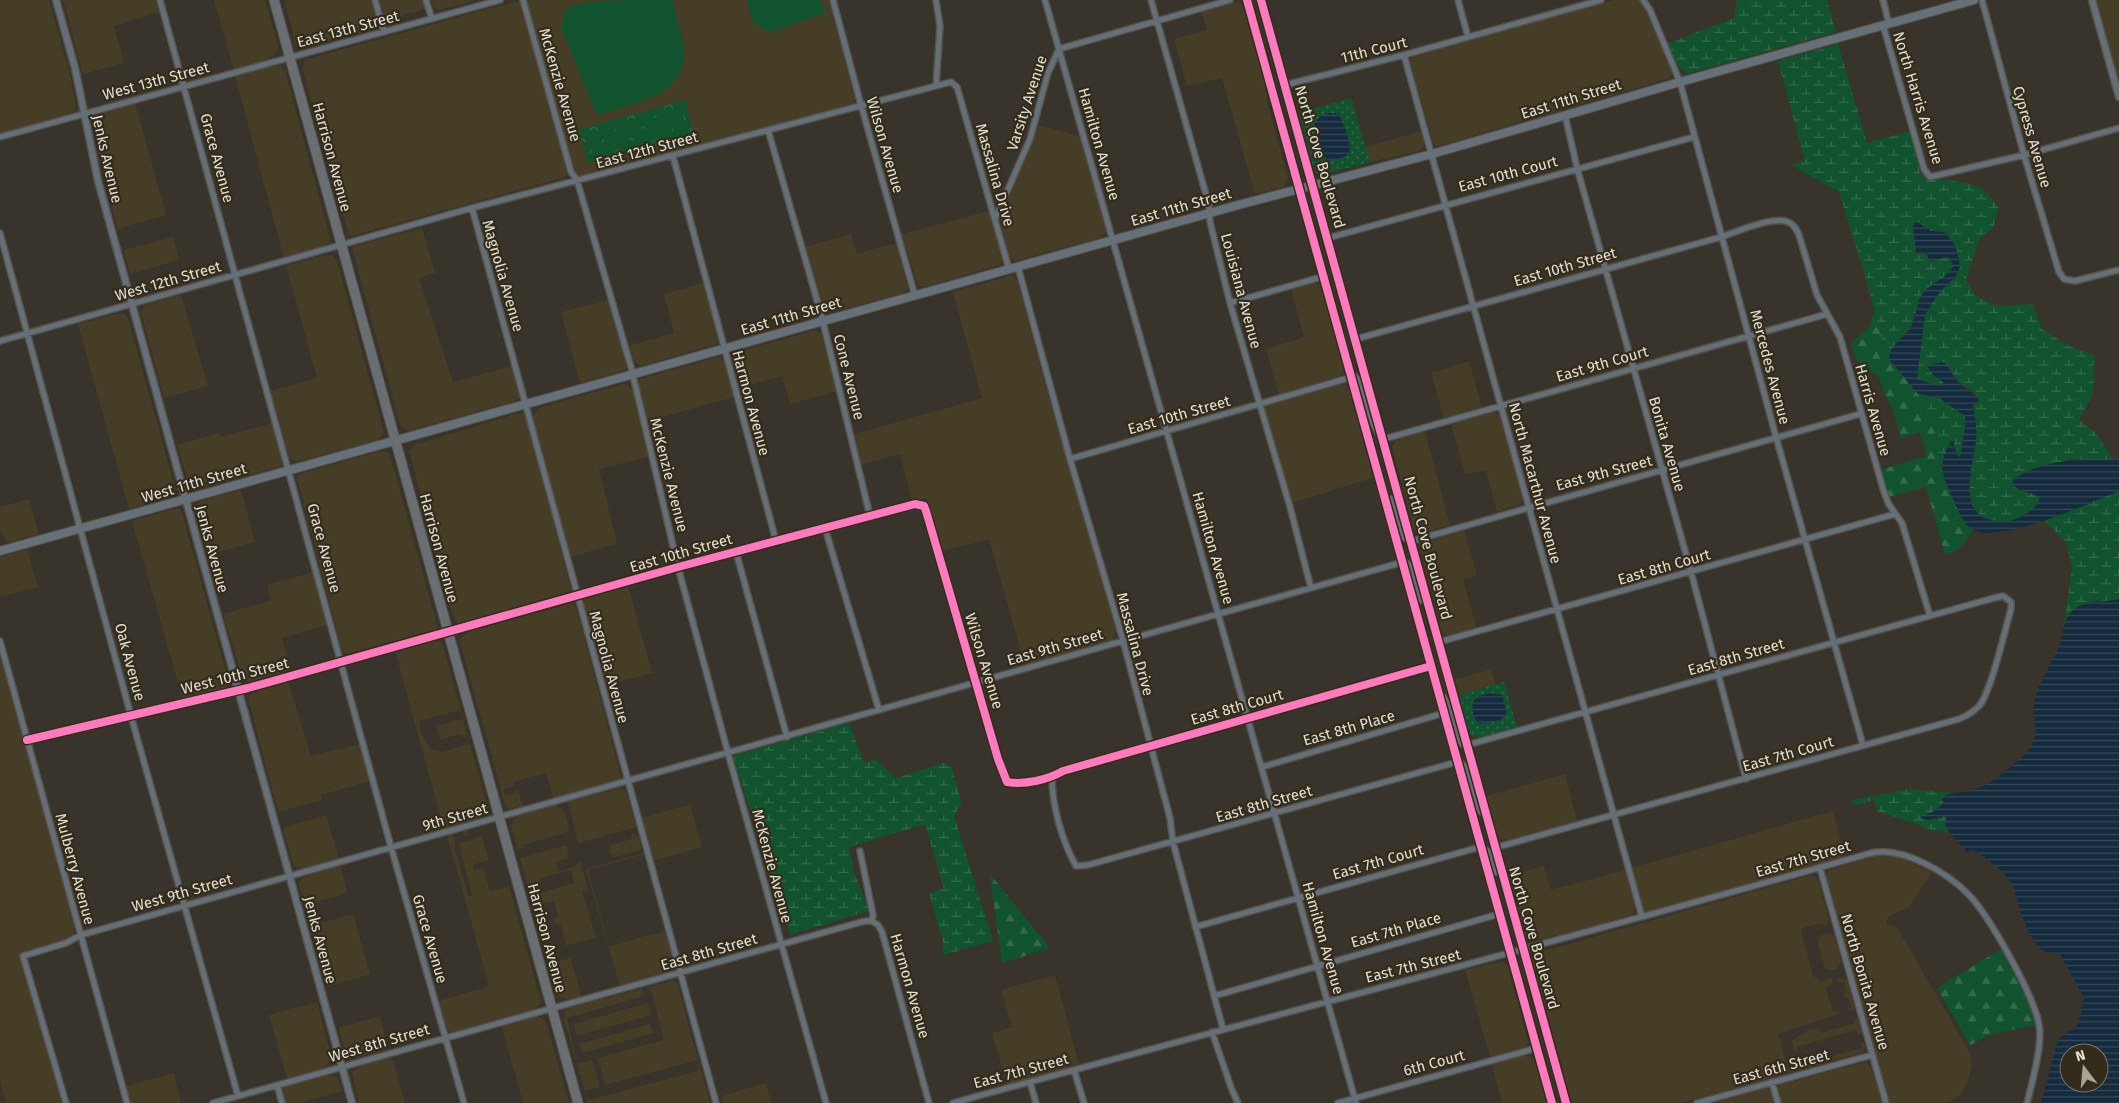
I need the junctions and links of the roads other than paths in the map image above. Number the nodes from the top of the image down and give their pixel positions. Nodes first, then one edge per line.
1 (56, 0) edge
2 (160, 0) edge
3 (274, 0) edge
4 (375, 0) edge
5 (426, 0) edge
6 (500, 0) edge
7 (523, 0) edge
8 (833, 0) edge
9 (936, 0) edge
10 (1045, 0) edge
11 (1151, 0) edge
12 (1230, 0) edge
13 (1247, 0) edge
14 (1261, 0) edge
15 (1458, 0) edge
16 (1600, 0) edge
17 (1643, 0) edge
18 (1883, 0) edge
19 (1974, 0) edge
20 (1982, 0) edge
21 (2092, 0) edge
22 (432, 19) junction
23 (1157, 20) junction
24 (1886, 24) junction
25 (384, 32) junction
26 (1468, 37) junction
27 (1059, 49) junction
28 (1404, 56) junction
29 (290, 57) junction
30 (1680, 82) junction
31 (1285, 85) junction
32 (184, 86) junction
33 (936, 86) junction
34 (957, 87) joint
35 (2119, 97) edge
36 (860, 105) junction
37 (84, 114) junction
38 (1565, 115) junction
39 (2119, 128) edge
40 (768, 130) junction
41 (0, 137) edge
42 (1694, 137) junction
43 (1432, 154) junction
44 (2024, 155) junction
45 (673, 156) junction
46 (1577, 168) junction
47 (577, 180) junction
48 (1314, 186) junction
49 (1300, 189) junction
50 (1446, 204) junction
51 (472, 208) junction
52 (1209, 214) junction
53 (995, 219) junction
54 (1781, 220) joint
55 (0, 233) edge
56 (1721, 237) junction
57 (1328, 238) junction
58 (1113, 240) junction
59 (342, 245) junction
60 (1018, 267) junction
61 (1605, 268) junction
62 (1009, 269) junction
63 (2119, 270) edge
64 (236, 275) junction
65 (1325, 276) junction
66 (915, 296) junction
67 (1230, 303) junction
68 (132, 304) junction
69 (1474, 306) junction
70 (1827, 314) junction
71 (822, 322) junction
72 (28, 333) junction
73 (1749, 336) junction
74 (1356, 338) junction
75 (0, 341) edge
76 (724, 349) junction
77 (1633, 368) junction
78 (632, 375) junction
79 (1353, 376) junction
80 (1260, 404) junction
81 (526, 405) junction
82 (1501, 406) junction
83 (1860, 414) junction
84 (1166, 432) junction
85 (1776, 437) junction
86 (1384, 439) junction
87 (396, 441) junction
88 (1070, 459) junction
89 (289, 470) junction
90 (1661, 470) junction
91 (1382, 483) junction
92 (185, 500) junction
93 (921, 505) joint
94 (1529, 506) junction
95 (1895, 514) junction
96 (870, 516) junction
97 (81, 528) junction
98 (825, 528) junction
99 (1805, 539) junction
100 (776, 541) junction
101 (1412, 541) junction
102 (0, 550) edge
103 (736, 552) junction
104 (1403, 562) junction
105 (678, 567) junction
106 (1691, 572) junction
107 (1311, 588) junction
108 (577, 597) junction
109 (2010, 602) joint
110 (1557, 610) junction
111 (1219, 614) junction
112 (1930, 616) junction
113 (1433, 621) junction
114 (449, 633) junction
115 (0, 641) edge
116 (1122, 642) junction
117 (1439, 642) junction
118 (1833, 642) junction
119 (341, 661) junction
120 (1432, 666) junction
121 (1719, 675) junction
122 (977, 682) junction
123 (1437, 688) junction
124 (238, 691) junction
125 (879, 710) junction
126 (1584, 712) junction
127 (1444, 713) junction
128 (131, 716) junction
129 (1248, 718) junction
130 (787, 737) junction
131 (27, 740) junction
132 (1467, 745) junction
133 (1863, 745) junction
134 (1150, 746) junction
135 (728, 753) junction
136 (1457, 762) junction
137 (1262, 767) junction
138 (1052, 777) junction
139 (1746, 779) junction
140 (627, 781) junction
141 (1275, 814) junction
142 (1614, 815) junction
143 (499, 817) junction
144 (1486, 817) junction
145 (1173, 842) junction
146 (392, 847) junction
147 (1480, 847) junction
148 (1494, 848) junction
149 (860, 850) dead end
150 (1820, 868) junction
151 (289, 876) junction
152 (1505, 885) junction
153 (1298, 898) junction
154 (184, 906) junction
155 (1499, 914) junction
156 (1642, 918) junction
157 (872, 921) junction
158 (1196, 927) junction
159 (81, 935) junction
160 (781, 945) junction
161 (1523, 950) junction
162 (1510, 954) junction
163 (1319, 965) junction
164 (680, 974) junction
165 (1214, 996) junction
166 (1328, 1001) junction
167 (552, 1008) junction
168 (1223, 1029) junction
169 (1212, 1032) junction
170 (445, 1038) junction
171 (1537, 1048) junction
172 (1872, 1055) junction
173 (342, 1067) junction
174 (1074, 1070) junction
175 (1030, 1082) junction
176 (1772, 1082) junction
177 (277, 1085) junction
178 (981, 1095) junction
179 (238, 1096) junction
180 (1356, 1100) edge
181 (66, 1103) edge
182 (127, 1103) edge
183 (213, 1103) edge
184 (282, 1103) edge
185 (352, 1103) edge
186 (464, 1103) edge
187 (578, 1103) edge
188 (716, 1103) edge
189 (826, 1103) edge
190 (929, 1103) edge
191 (953, 1103) edge
192 (983, 1103) edge
193 (1036, 1103) edge
194 (1084, 1103) edge
195 (1238, 1103) edge
196 (1338, 1103) edge
197 (1552, 1103) edge
198 (1566, 1103) edge
199 (1697, 1103) edge
200 (1778, 1103) edge
201 (1886, 1103) edge
202 (2027, 1103) edge

1 - 37 street, Jenks Avenue
2 - 32 street, Grace Avenue
3 - 29 main road, Harrison Avenue
4 - 25 street
5 - 22 street
6 - 22 street, East 13th Street
7 - 47 street, McKenzie Avenue
8 - 36 street, Wilson Avenue
9 - 33 street
10 - 27 street, Hamilton Avenue
11 - 23 street, Louisiana Avenue
12 - 23 street
13 - 49 main road, North Cove Boulevard
14 - 31 main road, North Cove Boulevard
15 - 26 street
16 - 26 street, 11th Court
17 - 30 street, Mercedes Avenue
18 - 24 street, North Harris Avenue
19 - 24 main road, East 11th Street
20 - 44 street, Cypress Avenue
21 - 35 street
22 - 25 street, East 13th Street
23 - 27 street
23 - 52 street, Louisiana Avenue
24 - 30 main road, East 11th Street
24 - 44 street, North Harris Avenue
25 - 29 street, East 13th Street
26 - 28 street, 11th Court
27 - 53 street, Varsity Avenue
27 - 58 street, Hamilton Avenue
28 - 31 street, 11th Court
28 - 43 street, North Macarthur Avenue
29 - 32 street, West 13th Street
29 - 59 main road, Harrison Avenue
30 - 38 main road, East 11th Street
30 - 42 street, Mercedes Avenue
31 - 48 main road, North Cove Boulevard
32 - 37 street, West 13th Street
32 - 64 street, Grace Avenue
33 - 34 street, East 12th Street
33 - 36 street, East 12th Street
34 - 53 street, Massalina Drive
36 - 40 street, East 12th Street
36 - 66 street, Wilson Avenue
37 - 41 street, West 13th Street
37 - 68 street, Jenks Avenue
38 - 43 main road, East 11th Street
38 - 46 street, Bonita Avenue
39 - 44 street
40 - 45 street, East 12th Street
40 - 71 street, Cone Avenue
42 - 46 street, East 10th Court
42 - 56 street, Mercedes Avenue
43 - 48 main road, East 11th Street
43 - 50 street, North Macarthur Avenue
44 - 63 street, Cypress Avenue
45 - 47 street, East 12th Street
45 - 76 street, Harmon Avenue
46 - 50 street, East 10th Court
46 - 61 street, Bonita Avenue
47 - 51 street, East 12th Street
47 - 78 street, McKenzie Avenue
48 - 49 main road, East 11th Street
48 - 57 main road, North Cove Boulevard
49 - 52 main road, East 11th Street
49 - 65 main road, North Cove Boulevard
50 - 57 street, East 10th Court
50 - 69 street, North Macarthur Avenue
51 - 59 street, East 12th Street
51 - 81 street, Magnolia Avenue
52 - 58 main road, East 11th Street
52 - 67 street, Louisiana Avenue
53 - 62 street, Massalina Drive
54 - 56 street, East 10th Street
54 - 70 street, Harris Avenue
55 - 72 street, Oak Avenue
56 - 61 street, East 10th Street
56 - 73 street, Mercedes Avenue
57 - 74 main road, North Cove Boulevard
58 - 60 main road, East 11th Street
58 - 84 street, Hamilton Avenue
59 - 64 street, West 12th Street
59 - 87 main road, Harrison Avenue
60 - 62 main road, East 11th Street
60 - 88 street, Massalina Drive
61 - 69 street, East 10th Street
61 - 77 street, Bonita Avenue
62 - 66 main road, East 11th Street
64 - 68 street, West 12th Street
64 - 89 street, Grace Avenue
65 - 67 street
65 - 79 main road, North Cove Boulevard
66 - 71 main road, East 11th Street
67 - 80 street, Louisiana Avenue
68 - 72 street, West 12th Street
68 - 92 street, Jenks Avenue
69 - 74 street, East 10th Street
69 - 82 street, North Macarthur Avenue
70 - 73 street, East 9th Court
70 - 83 street, Harris Avenue
71 - 76 main road, East 11th Street
71 - 96 street, Cone Avenue
72 - 75 street, West 12th Street
72 - 97 street, Oak Avenue
73 - 77 street, East 9th Court
73 - 85 street, Mercedes Avenue
74 - 86 main road, North Cove Boulevard
76 - 78 main road, East 11th Street
76 - 100 street, Harmon Avenue
77 - 82 street, East 9th Court
77 - 90 street, Bonita Avenue
78 - 81 main road, East 11th Street
78 - 105 street, McKenzie Avenue
79 - 80 street, East 10th Street
79 - 86 main road
79 - 91 main road, North Cove Boulevard
80 - 84 street, East 10th Street
80 - 107 street, Louisiana Avenue
81 - 87 main road, East 11th Street
81 - 108 street, Magnolia Avenue
82 - 86 street, East 9th Court
82 - 94 street, North Macarthur Avenue
83 - 85 street, East 9th Street
83 - 95 street, Harris Avenue
84 - 88 street, East 10th Street
84 - 111 street, Hamilton Avenue
85 - 90 street, East 9th Street
85 - 99 street, Mercedes Avenue
86 - 101 main road, North Cove Boulevard
87 - 89 main road, West 11th Street
87 - 114 main road, Harrison Avenue
88 - 116 street, Massalina Drive
89 - 92 main road, West 11th Street
89 - 119 street, Grace Avenue
90 - 94 street, East 9th Street
90 - 106 street, Bonita Avenue
91 - 101 main road
91 - 104 main road, North Cove Boulevard
92 - 97 main road, West 11th Street
92 - 124 street, Jenks Avenue
93 - 96 street, East 10th Street
93 - 122 street, Wilson Avenue
94 - 101 street, East 9th Street
94 - 110 street, North Macarthur Avenue
95 - 99 street, East 8th Court
95 - 112 street, Harris Avenue
96 - 98 street, East 10th Street
97 - 102 main road, West 11th Street
97 - 128 street, Oak Avenue
98 - 100 street, East 10th Street
98 - 125 street
99 - 106 street, East 8th Court
99 - 118 street, Mercedes Avenue
100 - 103 street, East 10th Street
101 - 113 main road, North Cove Boulevard
103 - 105 street, East 10th Street
103 - 130 street
104 - 107 street, East 9th Street
104 - 113 main road
104 - 120 main road, North Cove Boulevard
105 - 108 street, East 10th Street
105 - 135 street, McKenzie Avenue
106 - 110 street, East 8th Court
106 - 121 street, Bonita Avenue
107 - 111 street, East 9th Street
108 - 114 street, East 10th Street
108 - 140 street, Magnolia Avenue
109 - 112 street, East 8th Street
109 - 133 street, East 7th Court
110 - 117 street, East 8th Court
110 - 126 street, North Macarthur Avenue
111 - 116 street, East 9th Street
111 - 129 street, Hamilton Avenue
112 - 118 street, East 8th Street
113 - 117 main road, North Cove Boulevard
114 - 119 street, West 10th Street
114 - 143 main road, Harrison Avenue
115 - 131 street, Mulberry Avenue
116 - 122 street, East 9th Street
116 - 134 street, Massalina Drive
117 - 132 main road, North Cove Boulevard
118 - 121 street, East 8th Street
118 - 133 street, Mercedes Avenue
119 - 124 street, West 10th Street
119 - 146 street, Grace Avenue
120 - 123 main road, North Cove Boulevard
120 - 129 street, East 8th Court
121 - 126 street, East 8th Street
121 - 139 street, Bonita Avenue
122 - 125 street, East 9th Street
122 - 138 street, Wilson Avenue
123 - 127 main road, North Cove Boulevard
123 - 132 main road
124 - 128 street, West 10th Street
124 - 151 street, Jenks Avenue
125 - 130 street, East 9th Street
126 - 132 street, East 8th Street
126 - 142 street, North Macarthur Avenue
127 - 136 main road, North Cove Boulevard
127 - 137 street, East 8th Place
128 - 131 street, West 10th Street
128 - 154 street, Oak Avenue
129 - 134 street, East 8th Court
129 - 137 street, Hamilton Avenue
130 - 135 street, East 9th Street
131 - 159 street, Mulberry Avenue
132 - 144 main road, North Cove Boulevard
133 - 139 street, East 7th Court
134 - 138 street, East 8th Court
134 - 145 street, Massalina Drive
135 - 140 street, East 9th Street
135 - 160 street, McKenzie Avenue
136 - 141 street, East 8th Street
136 - 144 main road
136 - 147 main road, North Cove Boulevard
137 - 141 street, Hamilton Avenue
138 - 145 street, East 8th Street
139 - 142 street, East 7th Court
140 - 143 street, 9th Street
140 - 164 street, Magnolia Avenue
141 - 145 street, East 8th Street
141 - 153 street, Hamilton Avenue
142 - 148 street, East 7th Court
142 - 156 street, North Macarthur Avenue
143 - 146 street, 9th Street
143 - 167 main road, Harrison Avenue
144 - 148 main road, North Cove Boulevard
145 - 158 street, Massalina Drive
146 - 151 street, 9th Street
146 - 170 street, Grace Avenue
147 - 152 main road
147 - 153 street, East 7th Court
147 - 155 main road, North Cove Boulevard
148 - 152 main road, North Cove Boulevard
149 - 157 street, Harmon Avenue
150 - 156 street, East 7th Street
150 - 172 street, North Bonita Avenue
150 - 202 street, East 7th Street
151 - 154 street, West 9th Street
151 - 173 street, Jenks Avenue
152 - 161 main road, North Cove Boulevard
153 - 158 street, East 7th Court
153 - 163 street, Hamilton Avenue
154 - 159 street, West 9th Street
154 - 179 street, Oak Avenue
155 - 162 main road, North Cove Boulevard
155 - 163 street, East 7th Place
156 - 161 street, East 7th Street
157 - 160 street, East 8th Street
157 - 190 street, Harmon Avenue
158 - 165 street, Massalina Drive
159 - 181 street
159 - 182 street, Mulberry Avenue
160 - 164 street, East 8th Street
160 - 189 street, McKenzie Avenue
161 - 162 street, East 7th Street
161 - 198 main road, North Cove Boulevard
162 - 166 street, East 7th Street
162 - 171 main road, North Cove Boulevard
163 - 165 street, East 7th Place
163 - 166 street, Hamilton Avenue
164 - 167 street, East 8th Street
164 - 188 street, Magnolia Avenue
165 - 168 street, Massalina Drive
166 - 168 street, East 7th Street
166 - 180 street, Hamilton Avenue
167 - 170 street, West 8th Street
167 - 187 main road, Harrison Avenue
168 - 169 street, East 7th Street
169 - 174 street, East 7th Street
169 - 195 street
170 - 173 street, West 8th Street
170 - 186 street, Grace Avenue
171 - 180 street, 6th Court
171 - 197 main road, North Cove Boulevard
172 - 176 street, East 6th Street
172 - 201 street, North Bonita Avenue
173 - 177 street, West 8th Street
173 - 185 street, Jenks Avenue
174 - 175 street, East 7th Street
174 - 194 street
175 - 178 street, East 7th Street
175 - 193 street
176 - 199 street, East 6th Street
176 - 200 street
177 - 179 street, West 8th Street
177 - 184 street
178 - 191 street, East 7th Street
178 - 192 street
179 - 183 street, West 8th Street
180 - 196 street, 6th Court

